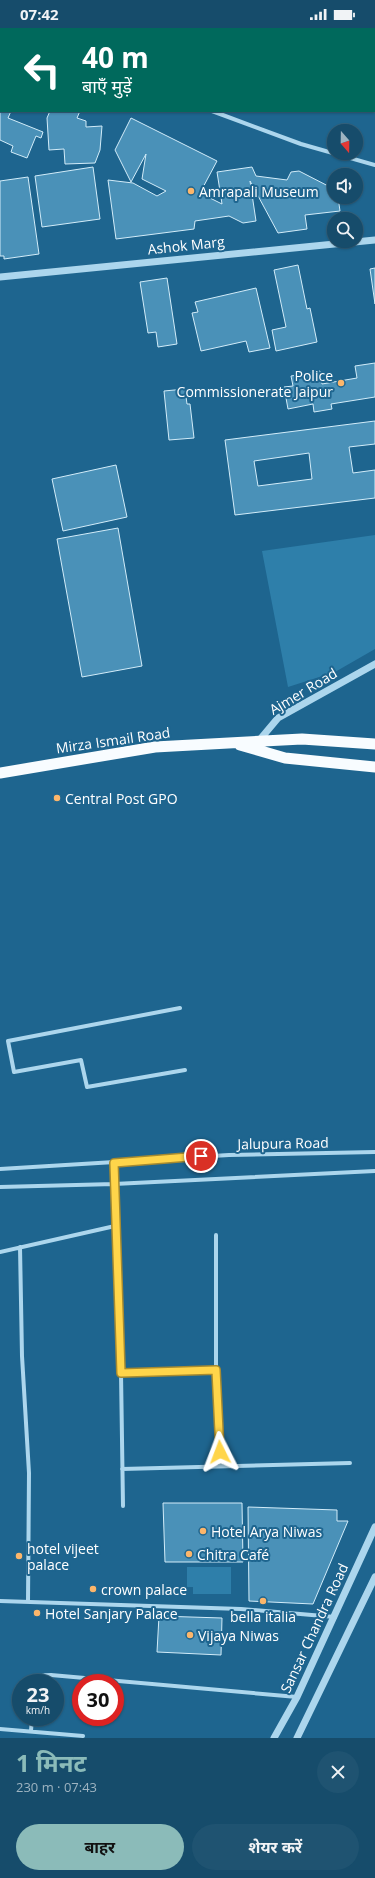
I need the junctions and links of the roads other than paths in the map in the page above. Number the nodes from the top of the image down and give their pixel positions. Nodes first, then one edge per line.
1 (215, 112) edge
2 (375, 165) edge
3 (375, 240) edge
4 (0, 277) edge
5 (375, 664) edge
6 (375, 744) edge
7 (256, 745) junction
8 (375, 767) edge
9 (0, 773) edge
10 (180, 1008) dead end
11 (185, 1070) dead end
12 (375, 1152) edge
13 (114, 1163) junction
14 (0, 1169) edge
15 (375, 1171) edge
16 (114, 1184) junction
17 (0, 1188) edge
18 (115, 1226) junction
19 (216, 1236) dead end
20 (20, 1247) junction
21 (0, 1252) edge
22 (216, 1370) junction
23 (121, 1373) junction
24 (350, 1463) dead end
25 (221, 1466) junction
26 (122, 1469) junction
27 (123, 1506) dead end
28 (375, 1527) edge
29 (375, 1576) edge
30 (0, 1601) edge
31 (28, 1602) junction
32 (335, 1617) junction
33 (64, 1676) edge
34 (297, 1697) junction
35 (31, 1726) edge
36 (0, 1729) edge
37 (31, 1731) junction
38 (83, 1736) dead end
39 (274, 1738) edge
40 (297, 1738) edge

1 - 2 street
3 - 4 street, Ashok Marg
5 - 7 street, Ajmer Road
6 - 7 highway, Mirza Ismail Road
7 - 8 highway, Mirza Ismail Road
7 - 9 highway, Mirza Ismail Road
10 - 11 street
12 - 13 street, Jalupura Road
13 - 14 street, Jalupura Road
13 - 16 street
15 - 16 street
16 - 17 street
16 - 18 street
18 - 20 street
18 - 23 street
19 - 22 street
20 - 21 street
20 - 31 street
22 - 23 street
22 - 25 street
23 - 26 street
24 - 25 street
25 - 26 street
26 - 27 street
28 - 32 street, Sansar Chandra Road
29 - 40 street
30 - 31 street
31 - 32 street
32 - 34 street, Sansar Chandra Road
33 - 34 street
34 - 39 street, Sansar Chandra Road
35 - 37 street
36 - 37 street
37 - 38 street

